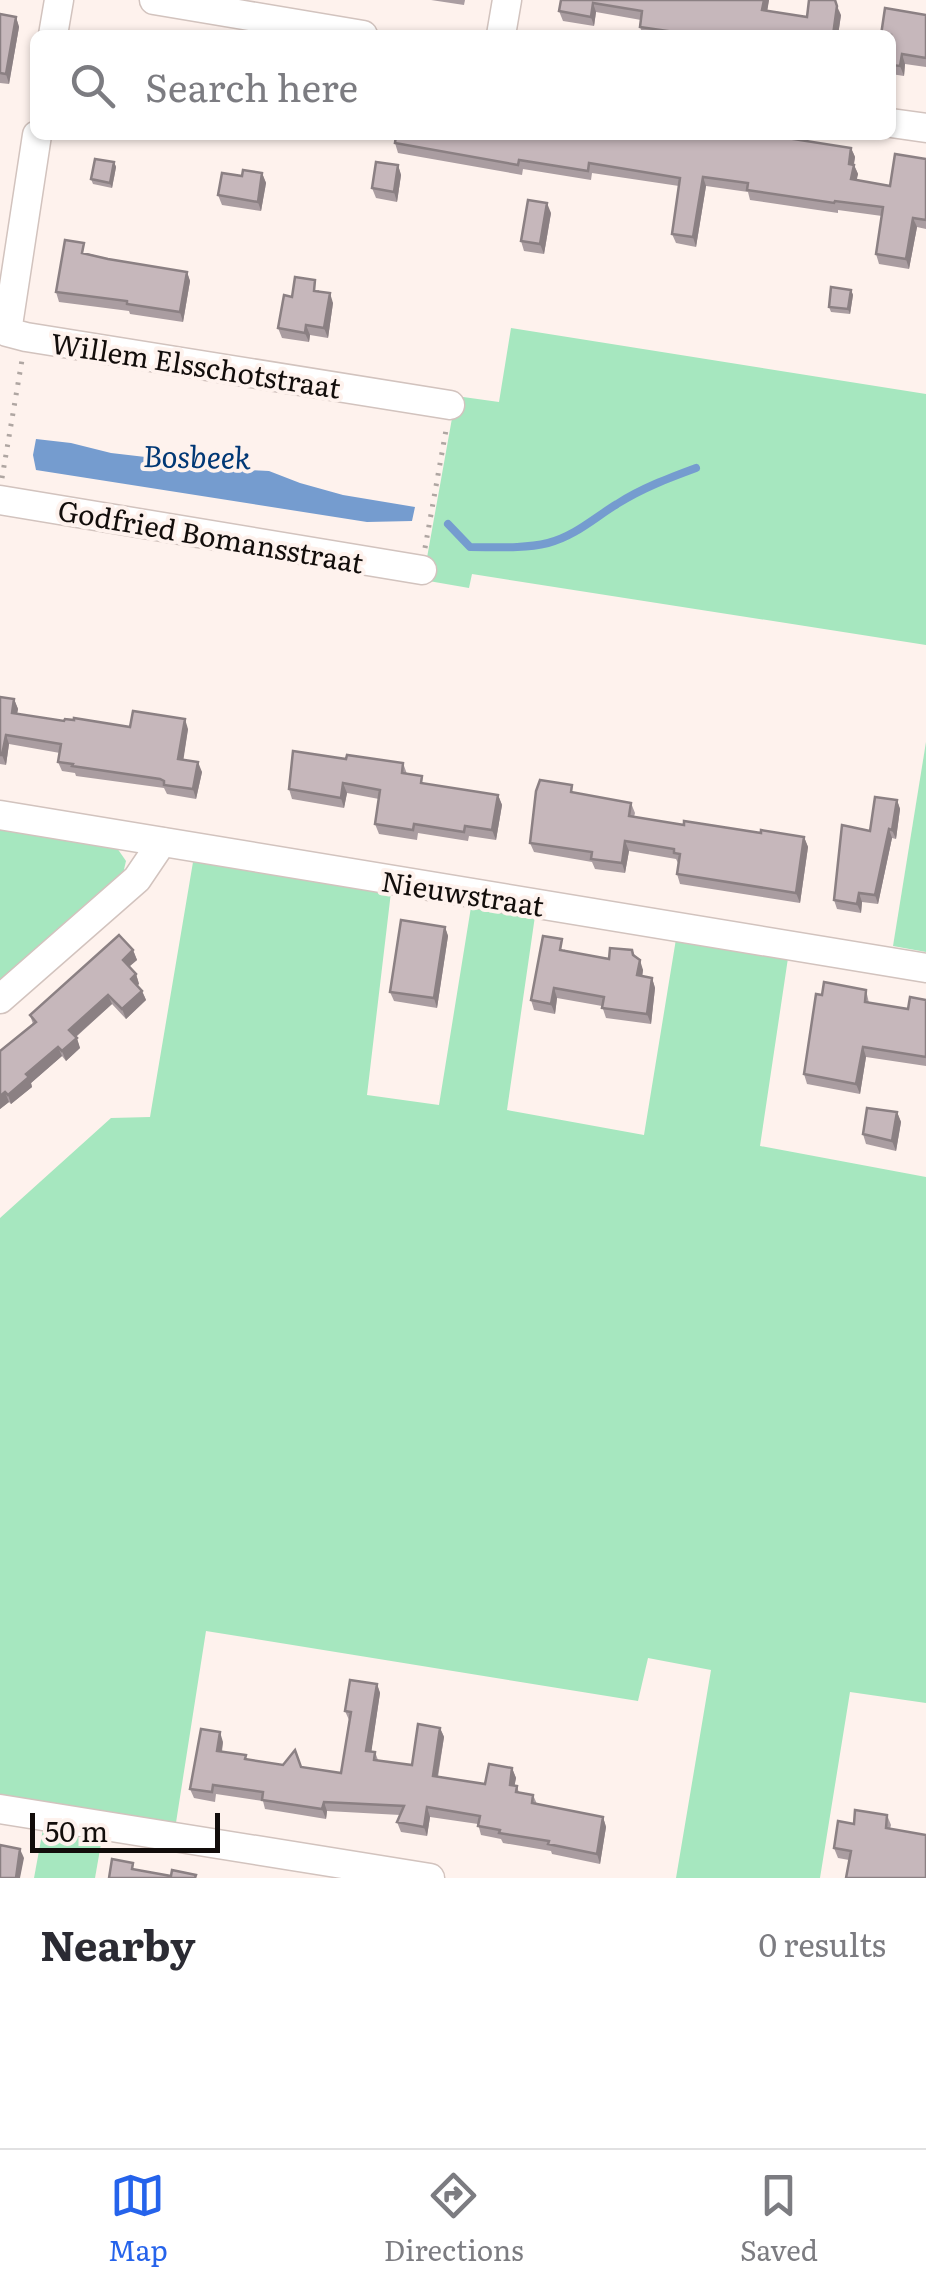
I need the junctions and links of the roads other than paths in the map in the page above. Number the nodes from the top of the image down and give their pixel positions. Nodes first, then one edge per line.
1 (59, 0) edge
2 (154, 0) edge
3 (507, 0) edge
4 (54, 30) edge
5 (333, 30) edge
6 (502, 30) edge
7 (896, 123) edge
8 (926, 128) edge
9 (36, 140) edge
10 (8, 266) edge
11 (450, 405) road end
12 (0, 500) edge
13 (422, 570) road end
14 (0, 815) edge
15 (162, 842) junction
16 (926, 968) edge
17 (0, 999) edge
18 (0, 1809) edge
19 (430, 1878) edge

1 - 4 street
2 - 5 street
3 - 6 street
7 - 8 street
9 - 10 street, Willem Elsschotstraat
10 - 11 street, Willem Elsschotstraat
12 - 13 street, Godfried Bomansstraat
14 - 15 street, Nieuwstraat
15 - 16 street, Nieuwstraat
15 - 17 street
18 - 19 street

